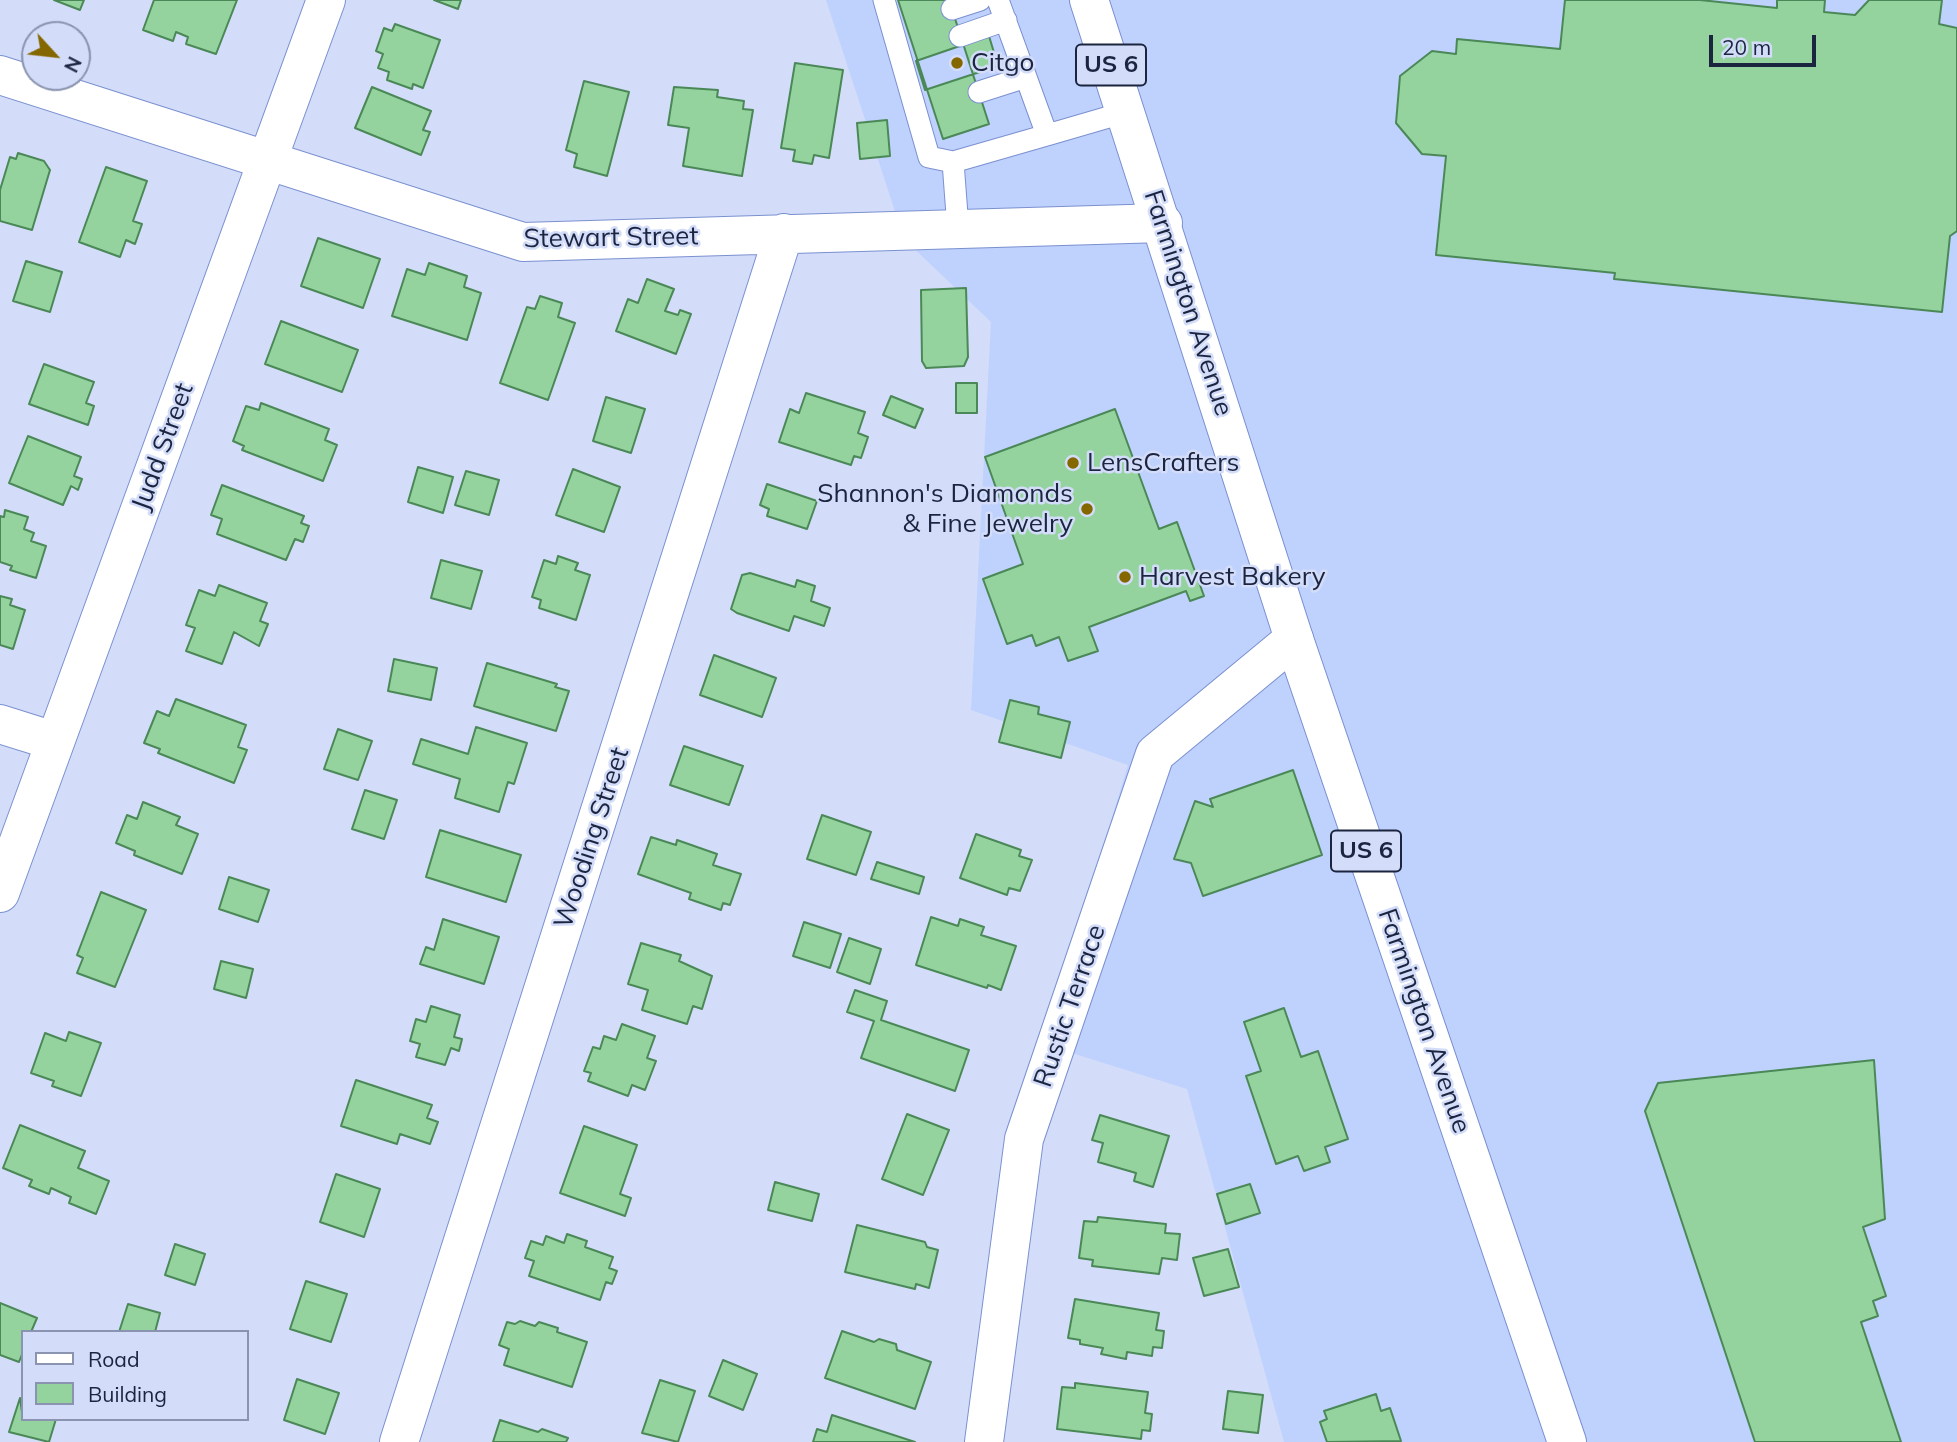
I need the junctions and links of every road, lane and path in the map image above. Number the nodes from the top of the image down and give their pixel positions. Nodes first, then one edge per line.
1 (326, 0) edge
2 (884, 0) edge
3 (980, 0) edge
4 (1089, 0) edge
5 (952, 9) dead end
6 (1002, 10) edge
7 (960, 36) dead end
8 (0, 75) edge
9 (1026, 77) junction
10 (979, 92) dead end
11 (1126, 112) junction
12 (1047, 135) junction
13 (269, 160) junction
14 (953, 162) junction
15 (1163, 223) junction
16 (958, 228) junction
17 (784, 233) junction
18 (1294, 639) junction
19 (0, 724) edge
20 (54, 741) junction
21 (0, 893) edge
22 (399, 1442) edge
23 (984, 1442) edge
24 (1567, 1442) edge

1 - 13 main road, Judd Street
2 - 14 lane
3 - 5 lane
4 - 11 main road, Farmington Avenue / US 6
6 - 7 lane
6 - 9 lane
8 - 13 main road, Stewart Street
9 - 10 lane
9 - 12 lane
11 - 12 lane
11 - 15 main road, Farmington Avenue / US 6
12 - 14 lane
13 - 17 main road, Stewart Street
13 - 20 main road, Judd Street
14 - 16 lane
15 - 16 main road, Stewart Street
15 - 18 main road, Farmington Avenue / US 6
16 - 17 main road, Stewart Street
17 - 22 main road, Wooding Street
18 - 23 main road, Rustic Terrace
18 - 24 main road, Farmington Avenue / US 6
19 - 20 main road
20 - 21 main road, Judd Street

